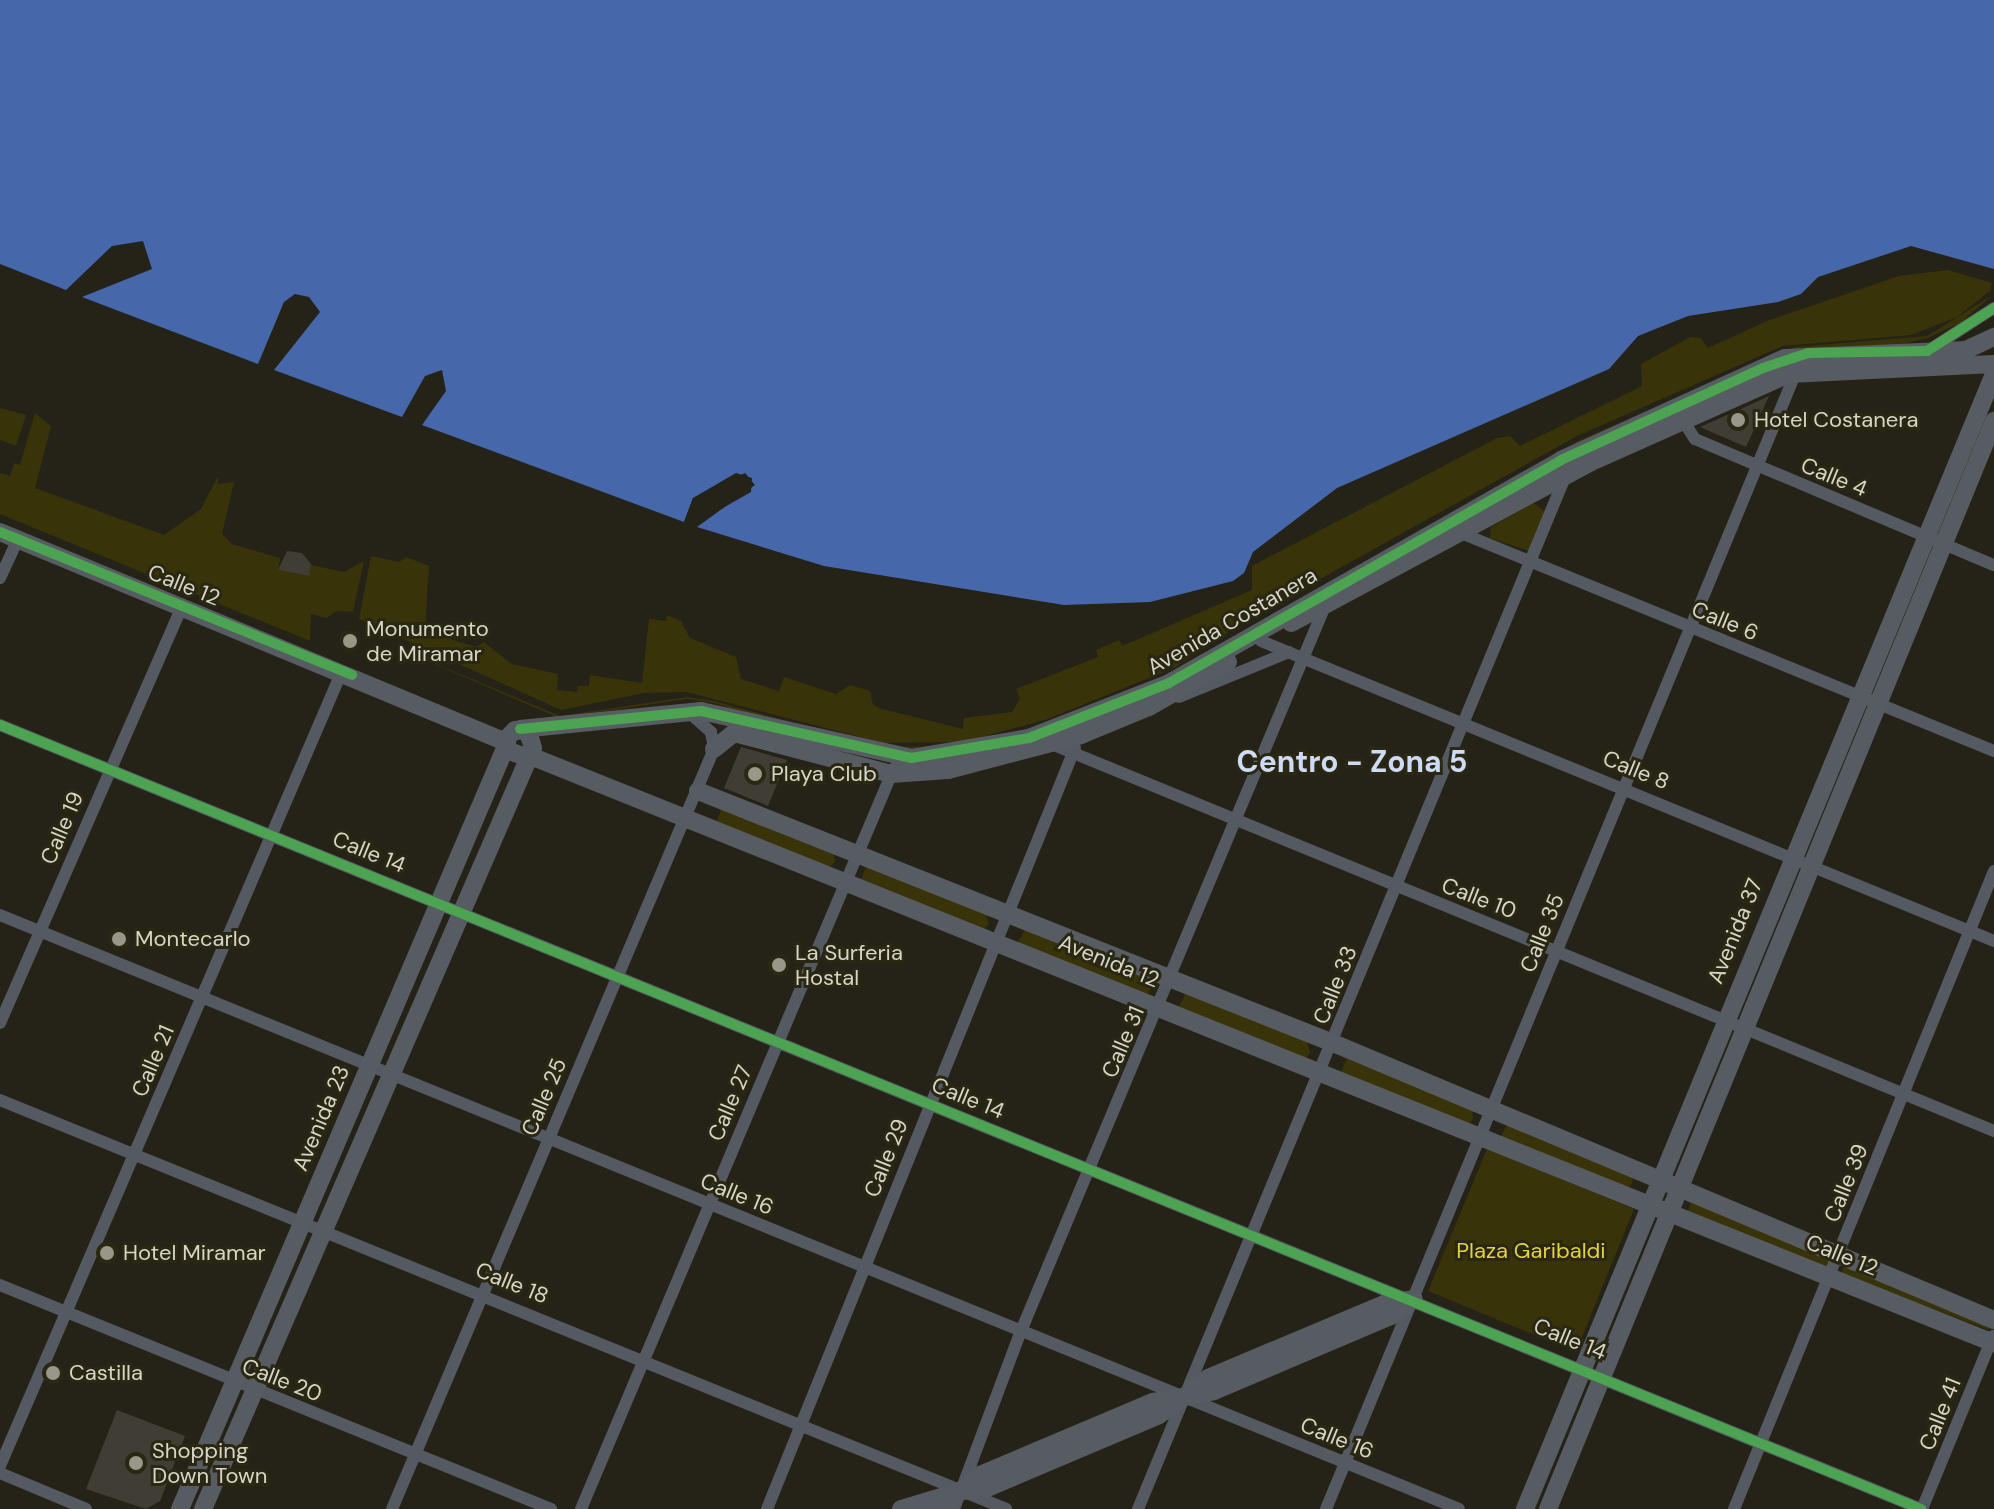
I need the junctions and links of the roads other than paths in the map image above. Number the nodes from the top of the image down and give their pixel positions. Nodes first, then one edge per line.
1 (1994, 308) edge
2 (1994, 337) edge
3 (1927, 351) junction
4 (1994, 362) edge
5 (1796, 372) junction
6 (1994, 374) edge
7 (1680, 414) junction
8 (1994, 421) edge
9 (1757, 467) junction
10 (1565, 475) junction
11 (1442, 524) junction
12 (1461, 533) junction
13 (1924, 535) junction
14 (9, 536) edge
15 (1944, 544) junction
16 (1531, 563) junction
17 (1994, 565) edge
18 (0, 578) edge
19 (1325, 598) junction
20 (182, 606) junction
21 (1691, 629) junction
22 (1261, 641) junction
23 (1289, 652) junction
24 (1303, 658) junction
25 (342, 671) junction
26 (1858, 697) junction
27 (1878, 705) junction
28 (1149, 707) junction
29 (685, 710) junction
30 (1464, 723) junction
31 (0, 725) edge
32 (1081, 735) junction
33 (512, 737) junction
34 (1047, 739) junction
35 (714, 749) junction
36 (1994, 751) edge
37 (1072, 755) junction
38 (526, 756) junction
39 (895, 766) junction
40 (109, 770) junction
41 (1624, 786) junction
42 (698, 791) junction
43 (688, 816) junction
44 (1237, 819) junction
45 (272, 834) junction
46 (857, 853) junction
47 (1792, 856) junction
48 (1813, 865) junction
49 (1994, 871) edge
50 (846, 880) junction
51 (1396, 887) junction
52 (439, 902) junction
53 (459, 910) junction
54 (0, 915) edge
55 (1011, 915) junction
56 (40, 931) junction
57 (1970, 931) junction
58 (1994, 941) edge
59 (999, 942) junction
60 (1557, 950) junction
61 (618, 973) junction
62 (1171, 978) junction
63 (202, 998) junction
64 (1159, 1007) junction
65 (1726, 1018) junction
66 (0, 1023) edge
67 (1747, 1026) junction
68 (778, 1040) junction
69 (1333, 1043) junction
70 (369, 1065) junction
71 (1321, 1072) junction
72 (389, 1073) junction
73 (1903, 1094) junction
74 (0, 1100) edge
75 (929, 1104) junction
76 (1493, 1110) junction
77 (1994, 1131) edge
78 (548, 1138) junction
79 (1481, 1139) junction
80 (135, 1154) junction
81 (1091, 1170) junction
82 (1660, 1178) junction
83 (1680, 1190) junction
84 (709, 1204) junction
85 (1649, 1207) junction
86 (1671, 1211) junction
87 (303, 1221) junction
88 (322, 1229) junction
89 (1254, 1237) junction
90 (1838, 1255) junction
91 (863, 1267) junction
92 (1830, 1276) junction
93 (0, 1285) edge
94 (482, 1292) junction
95 (1414, 1299) junction
96 (67, 1314) junction
97 (1994, 1320) edge
98 (1021, 1331) junction
99 (1993, 1339) edge
100 (644, 1358) junction
101 (1583, 1366) junction
102 (1604, 1375) junction
103 (234, 1382) junction
104 (254, 1390) junction
105 (1184, 1397) junction
106 (798, 1426) junction
107 (1761, 1444) junction
108 (414, 1452) junction
109 (1344, 1462) junction
110 (0, 1466) edge
111 (0, 1473) edge
112 (961, 1491) junction
113 (86, 1509) edge
114 (180, 1509) edge
115 (203, 1509) edge
116 (392, 1509) edge
117 (551, 1509) edge
118 (581, 1509) edge
119 (767, 1509) edge
120 (901, 1509) edge
121 (938, 1509) edge
122 (954, 1509) edge
123 (1006, 1509) edge
124 (1138, 1509) edge
125 (1326, 1509) edge
126 (1459, 1509) edge
127 (1525, 1509) edge
128 (1548, 1509) edge
129 (1734, 1509) edge
130 (1922, 1509) edge

1 - 3 street
2 - 3 main road, Avenida Costanera
2 - 4 main road
3 - 7 main road, Avenida Costanera
4 - 5 main road, Avenida Costanera
5 - 7 main road, Avenida Costanera
5 - 9 street, Calle 35
6 - 13 main road, Avenida 37
7 - 9 street, Calle 4
7 - 10 main road, Avenida Costanera
7 - 11 main road, Avenida Costanera
8 - 15 main road
9 - 13 street, Calle 4
9 - 21 street, Calle 35
10 - 12 main road, Avenida Costanera
10 - 16 street, Calle 33
11 - 12 street, Calle 6
11 - 19 main road, Avenida Costanera
12 - 16 street, Calle 6
12 - 19 main road, Avenida Costanera
13 - 15 street, Calle 4
13 - 26 main road, Avenida 37
14 - 18 street
14 - 20 main road, Calle 12
15 - 17 street, Calle 4
15 - 27 main road
16 - 21 street, Calle 6
16 - 30 street, Calle 33
19 - 22 main road, Avenida Costanera
19 - 24 street, Calle 31
19 - 34 main road, Avenida Costanera
20 - 25 main road, Calle 12
20 - 40 street, Calle 19
21 - 26 street, Calle 6
21 - 41 street, Calle 35
22 - 23 street, Calle 8
22 - 28 main road, Avenida Costanera
23 - 24 street, Calle 8
23 - 28 street
24 - 30 street, Calle 8
24 - 44 street, Calle 31
25 - 33 main road, Calle 12
25 - 45 street, Calle 21
26 - 27 street, Calle 6
26 - 47 main road, Avenida 37
27 - 36 street, Calle 6
27 - 48 main road
28 - 32 main road, Avenida Costanera
29 - 33 main road, Avenida Costanera
29 - 35 street
29 - 39 main road, Avenida Costanera
30 - 41 street, Calle 8
30 - 51 street, Calle 33
31 - 40 street, Calle 14
32 - 34 main road, Avenida Costanera
32 - 37 street, Calle 29
33 - 38 main road
33 - 52 main road, Avenida 23
34 - 37 street, Calle 10
34 - 39 main road, Avenida Costanera
35 - 39 main road, Avenida Costanera
35 - 42 street, Calle 25
37 - 44 street, Calle 10
37 - 55 street, Calle 29
38 - 43 main road, Avenida 12
38 - 53 main road, Avenida 23
39 - 46 street, Calle 27
40 - 45 street, Calle 14
40 - 56 street, Calle 19
41 - 47 street, Calle 8
41 - 60 street, Calle 35
42 - 43 street, Calle 25
42 - 46 main road, Avenida 12
43 - 50 main road, Avenida 12
43 - 61 street, Calle 25
44 - 51 street, Calle 10
44 - 62 street, Calle 31
45 - 52 street, Calle 14
45 - 63 street, Calle 21
46 - 50 street, Calle 27
46 - 55 main road, Avenida 12
47 - 48 street, Calle 8
47 - 65 main road, Avenida 37
48 - 57 street, Calle 8
48 - 67 main road
49 - 57 street, Calle 39
50 - 59 main road, Avenida 12
50 - 68 street, Calle 27
51 - 60 street, Calle 10
51 - 69 street, Calle 33
52 - 53 street, Calle 14
52 - 70 main road, Avenida 23
53 - 61 street, Calle 14
53 - 72 main road, Avenida 23
54 - 56 street, Calle 16
55 - 59 street, Calle 29
55 - 62 main road, Avenida 12
56 - 63 street, Calle 16
56 - 66 street, Calle 19
57 - 58 street, Calle 8
57 - 73 street, Calle 39
59 - 64 main road, Avenida 12
59 - 75 street, Calle 29
60 - 65 street, Calle 10
60 - 76 street, Calle 35
61 - 68 street, Calle 14
61 - 78 street, Calle 25
62 - 64 street, Calle 31
62 - 69 main road, Avenida 12
63 - 70 street, Calle 16
63 - 80 street, Calle 21
64 - 71 main road, Avenida 12
64 - 81 street, Calle 31
65 - 67 street, Calle 10
65 - 82 main road, Avenida 37
67 - 73 street, Calle 10
67 - 83 main road
68 - 75 street, Calle 14
68 - 84 street, Calle 27
69 - 71 street, Calle 33
69 - 76 main road, Avenida 12
70 - 72 street, Calle 16
70 - 87 main road, Avenida 23
71 - 79 main road, Avenida 12
71 - 89 street, Calle 33
72 - 78 street, Calle 16
72 - 88 main road, Avenida 23
73 - 77 street, Calle 10
73 - 90 street, Calle 39
74 - 80 street, Calle 18
75 - 81 street, Calle 14
75 - 91 street, Calle 29
76 - 79 street, Calle 35
76 - 82 main road, Avenida 12
78 - 84 street, Calle 16
78 - 94 street, Calle 25
79 - 85 main road, Avenida 12
79 - 95 street, Calle 35
80 - 87 street, Calle 18
80 - 96 street, Calle 21
81 - 89 street, Calle 14
81 - 98 street, Calle 31
82 - 83 main road, Avenida 12
82 - 85 main road, Avenida 37
83 - 86 main road
83 - 90 main road, Calle 12
84 - 91 street, Calle 16
84 - 100 street, Calle 27
85 - 86 main road, Avenida 12
85 - 101 main road, Avenida 37
86 - 92 main road, Calle 12
86 - 102 main road
87 - 88 street, Calle 18
87 - 103 main road, Avenida 23
88 - 94 street, Calle 18
88 - 104 main road, Avenida 23
89 - 95 street, Calle 14
89 - 105 street, Calle 33
90 - 92 street, Calle 39
90 - 97 main road, Calle 12
91 - 98 street, Calle 16
91 - 106 street, Calle 29
92 - 99 main road, Calle 12
92 - 107 street, Calle 39
93 - 96 street, Calle 20
94 - 100 street, Calle 18
94 - 108 street, Calle 25
95 - 101 street, Calle 14
95 - 105 main road
95 - 109 street, Calle 35
96 - 103 street, Calle 20
96 - 110 street, Calle 21
98 - 105 street, Calle 16
98 - 112 street, Calle 31
99 - 130 street, Calle 41
100 - 106 street, Calle 18
100 - 118 street, Calle 27
101 - 102 street, Calle 14
101 - 127 main road, Avenida 37
102 - 107 street, Calle 14
102 - 128 main road
103 - 104 street, Calle 20
103 - 114 main road, Avenida 23
104 - 108 street, Calle 20
104 - 115 main road, Avenida 23
105 - 109 street, Calle 16
105 - 112 main road
105 - 124 street, Calle 33
106 - 112 street, Calle 18
106 - 119 street, Calle 29
107 - 129 street, Calle 39
107 - 130 street, Calle 14
108 - 116 street, Calle 25
108 - 117 street, Calle 20
109 - 125 street, Calle 35
109 - 126 street, Calle 16
111 - 113 street
112 - 120 main road
112 - 121 main road
112 - 122 street, Calle 31
112 - 123 street, Calle 18

